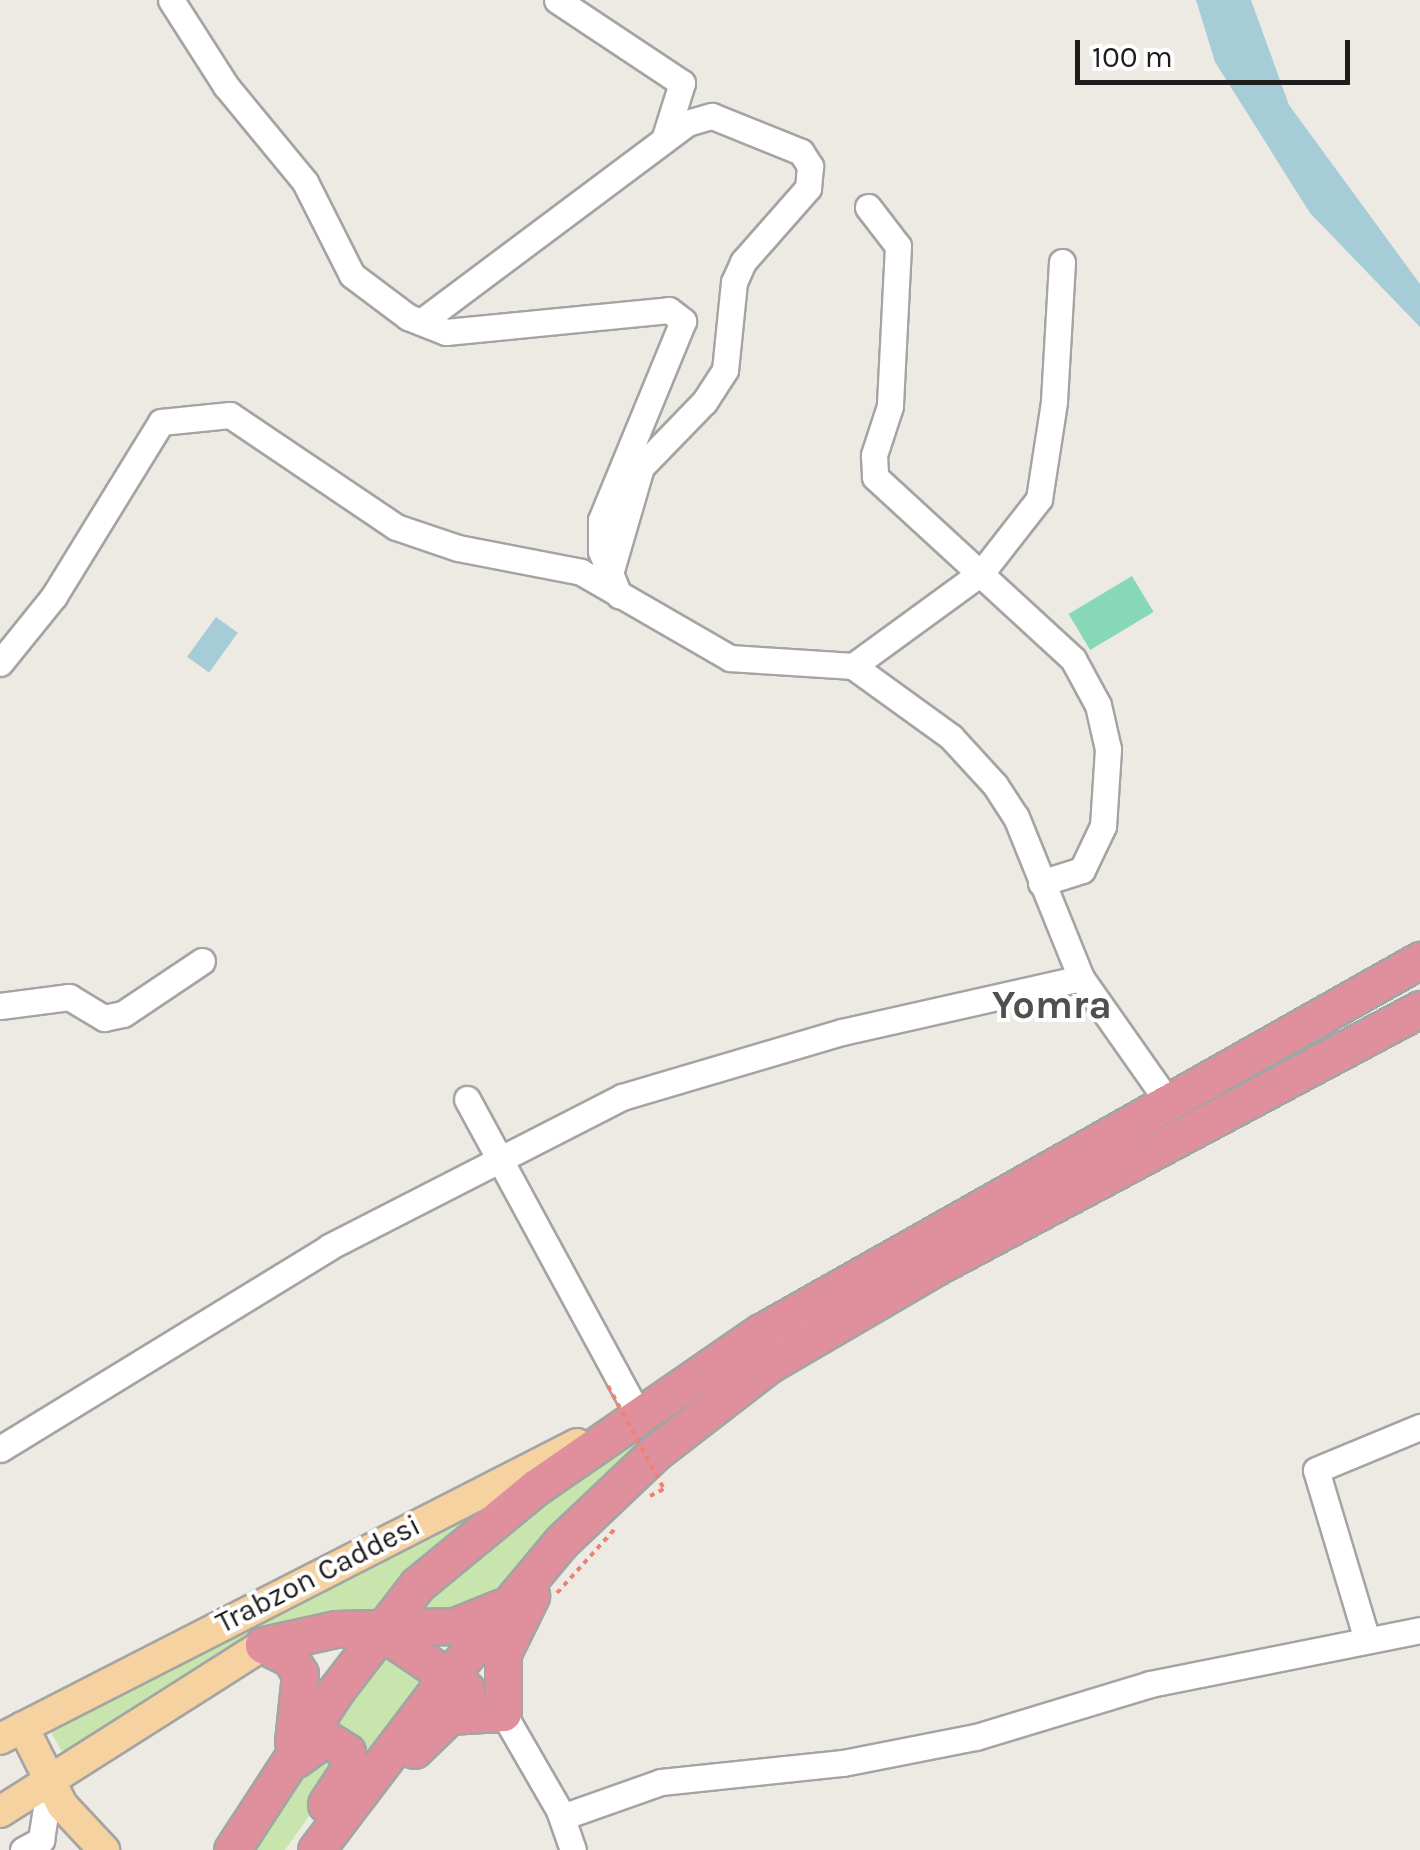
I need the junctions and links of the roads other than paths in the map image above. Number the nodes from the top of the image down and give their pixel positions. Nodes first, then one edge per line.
1 (172, 0) edge
2 (557, 0) edge
3 (665, 137) junction
4 (868, 207) dead end
5 (1062, 262) dead end
6 (421, 322) junction
7 (982, 572) junction
8 (615, 582) junction
9 (0, 663) edge
10 (853, 666) junction
11 (1041, 883) junction
12 (1420, 960) edge
13 (202, 962) dead end
14 (1082, 978) junction
15 (0, 1006) edge
16 (1420, 1008) edge
17 (467, 1099) dead end
18 (1168, 1102) junction
19 (497, 1158) junction
20 (638, 1414) junction
21 (1420, 1427) edge
22 (0, 1449) edge
23 (561, 1542) junction
24 (505, 1606) junction
25 (1420, 1630) edge
26 (380, 1631) junction
27 (1367, 1640) junction
28 (262, 1644) junction
29 (448, 1677) junction
30 (503, 1713) junction
31 (11, 1733) edge
32 (284, 1770) junction
33 (50, 1782) junction
34 (0, 1812) edge
35 (562, 1817) junction
36 (39, 1847) edge
37 (104, 1850) edge
38 (220, 1850) edge
39 (232, 1850) edge
40 (294, 1850) edge
41 (316, 1850) edge
42 (335, 1850) edge
43 (573, 1850) edge

1 - 6 street
2 - 3 street
3 - 6 street
3 - 8 street
4 - 7 street
5 - 7 street
6 - 8 street
7 - 10 street
7 - 11 street
8 - 9 street
8 - 10 street
10 - 11 street
11 - 14 street
12 - 18 highway
13 - 15 street
14 - 18 street
14 - 19 street
16 - 23 highway
17 - 19 street
18 - 20 highway
19 - 20 street
19 - 22 street
20 - 26 highway
20 - 31 main road, Trabzon Caddesi
21 - 27 street
23 - 24 highway
23 - 30 highway
24 - 26 highway
24 - 29 highway
25 - 27 street
26 - 28 highway
26 - 29 highway
26 - 32 highway
27 - 35 street
28 - 32 highway
28 - 33 main road, Trabzon Caddesi
29 - 30 highway
29 - 41 highway
30 - 35 street
30 - 42 highway
31 - 33 main road
32 - 38 main road
32 - 39 highway
32 - 40 highway
33 - 34 main road, Trabzon Caddesi
33 - 36 street
33 - 37 main road
35 - 43 street

